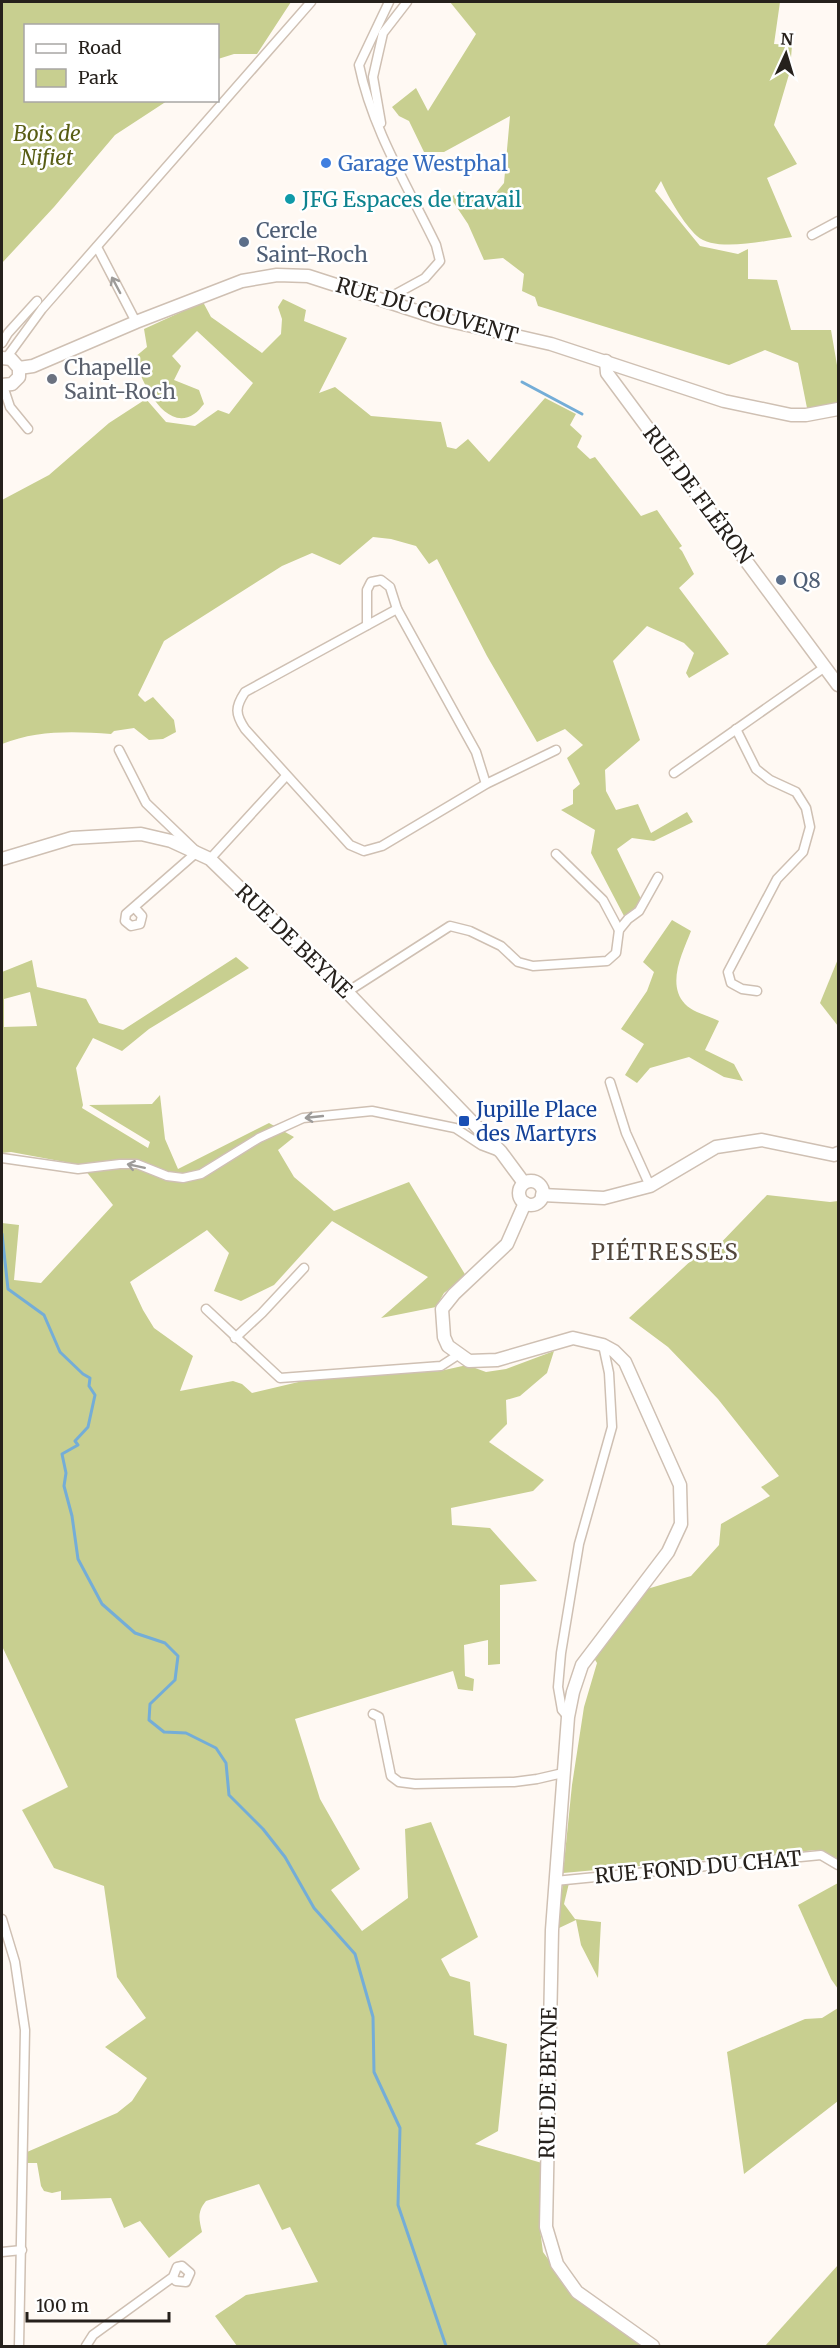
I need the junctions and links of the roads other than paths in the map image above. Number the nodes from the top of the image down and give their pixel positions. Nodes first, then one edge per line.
1 (311, 2) edge
2 (389, 2) edge
3 (408, 2) edge
4 (385, 140) junction
5 (838, 221) edge
6 (812, 235) dead end
7 (97, 247) junction
8 (37, 301) dead end
9 (382, 301) junction
10 (136, 322) junction
11 (2, 343) edge
12 (4, 358) edge
13 (606, 361) junction
14 (19, 368) junction
15 (2, 386) edge
16 (838, 409) edge
17 (28, 429) dead end
18 (397, 609) junction
19 (367, 625) junction
20 (825, 667) junction
21 (838, 685) edge
22 (736, 729) junction
23 (119, 750) dead end
24 (556, 750) dead end
25 (674, 773) dead end
26 (286, 776) junction
27 (486, 784) junction
28 (197, 852) junction
29 (556, 854) dead end
30 (2, 859) edge
31 (210, 859) junction
32 (658, 877) dead end
33 (134, 907) dead end
34 (620, 930) junction
35 (757, 991) dead end
36 (347, 992) junction
37 (610, 1082) dead end
38 (501, 1152) junction
39 (838, 1153) edge
40 (2, 1158) edge
41 (524, 1183) junction
42 (650, 1186) junction
43 (542, 1195) junction
44 (525, 1203) junction
45 (304, 1268) dead end
46 (206, 1309) dead end
47 (235, 1338) junction
48 (603, 1345) junction
49 (458, 1355) junction
50 (373, 1714) dead end
51 (568, 1717) junction
52 (563, 1773) junction
53 (838, 1865) edge
54 (555, 1881) junction
55 (2, 1918) edge
56 (22, 2250) junction
57 (2, 2252) edge
58 (173, 2277) dead end
59 (19, 2346) edge
60 (86, 2346) edge
61 (652, 2346) edge

1 - 7 street
2 - 4 street
3 - 4 street
4 - 9 street
5 - 6 street
10 -> 7 street
7 - 12 street
8 - 11 street
9 - 10 street, RUE DU COUVENT
9 - 13 street, RUE DU COUVENT
10 - 14 street, RUE DU COUVENT
12 - 14 street
13 - 16 street, RUE DU COUVENT
13 - 20 street, RUE DE FLÉRON
14 - 15 street
15 - 17 street
18 - 19 street
18 - 19 street
18 - 27 street
19 - 26 street
20 - 21 street, RUE DE FLÉRON
20 - 22 street
22 - 25 street
22 - 35 street
23 - 28 street
24 - 27 street
26 - 27 street
26 - 31 street
28 - 30 street, RUE DE BEYNE
28 - 31 street, RUE DE BEYNE
28 - 33 street
29 - 34 street
31 - 36 street, RUE DE BEYNE
32 - 34 street
34 - 36 street
36 - 38 street, RUE DE BEYNE
37 - 42 street
38 -> 40 street
38 - 41 street, RUE DE BEYNE
39 - 42 street
41 - 43 street
41 - 44 street
42 - 43 street
43 - 44 street
44 - 49 street
45 - 47 street
46 - 47 street
47 - 49 street
48 - 49 street, RUE DE BEYNE
48 - 51 street
48 - 51 street, RUE DE BEYNE
50 - 52 street
51 - 52 street, RUE DE BEYNE
52 - 54 street, RUE DE BEYNE
53 - 54 street, RUE FOND DU CHAT
54 - 61 street, RUE DE BEYNE
55 - 56 street
56 - 57 street
56 - 59 street
58 - 60 street

